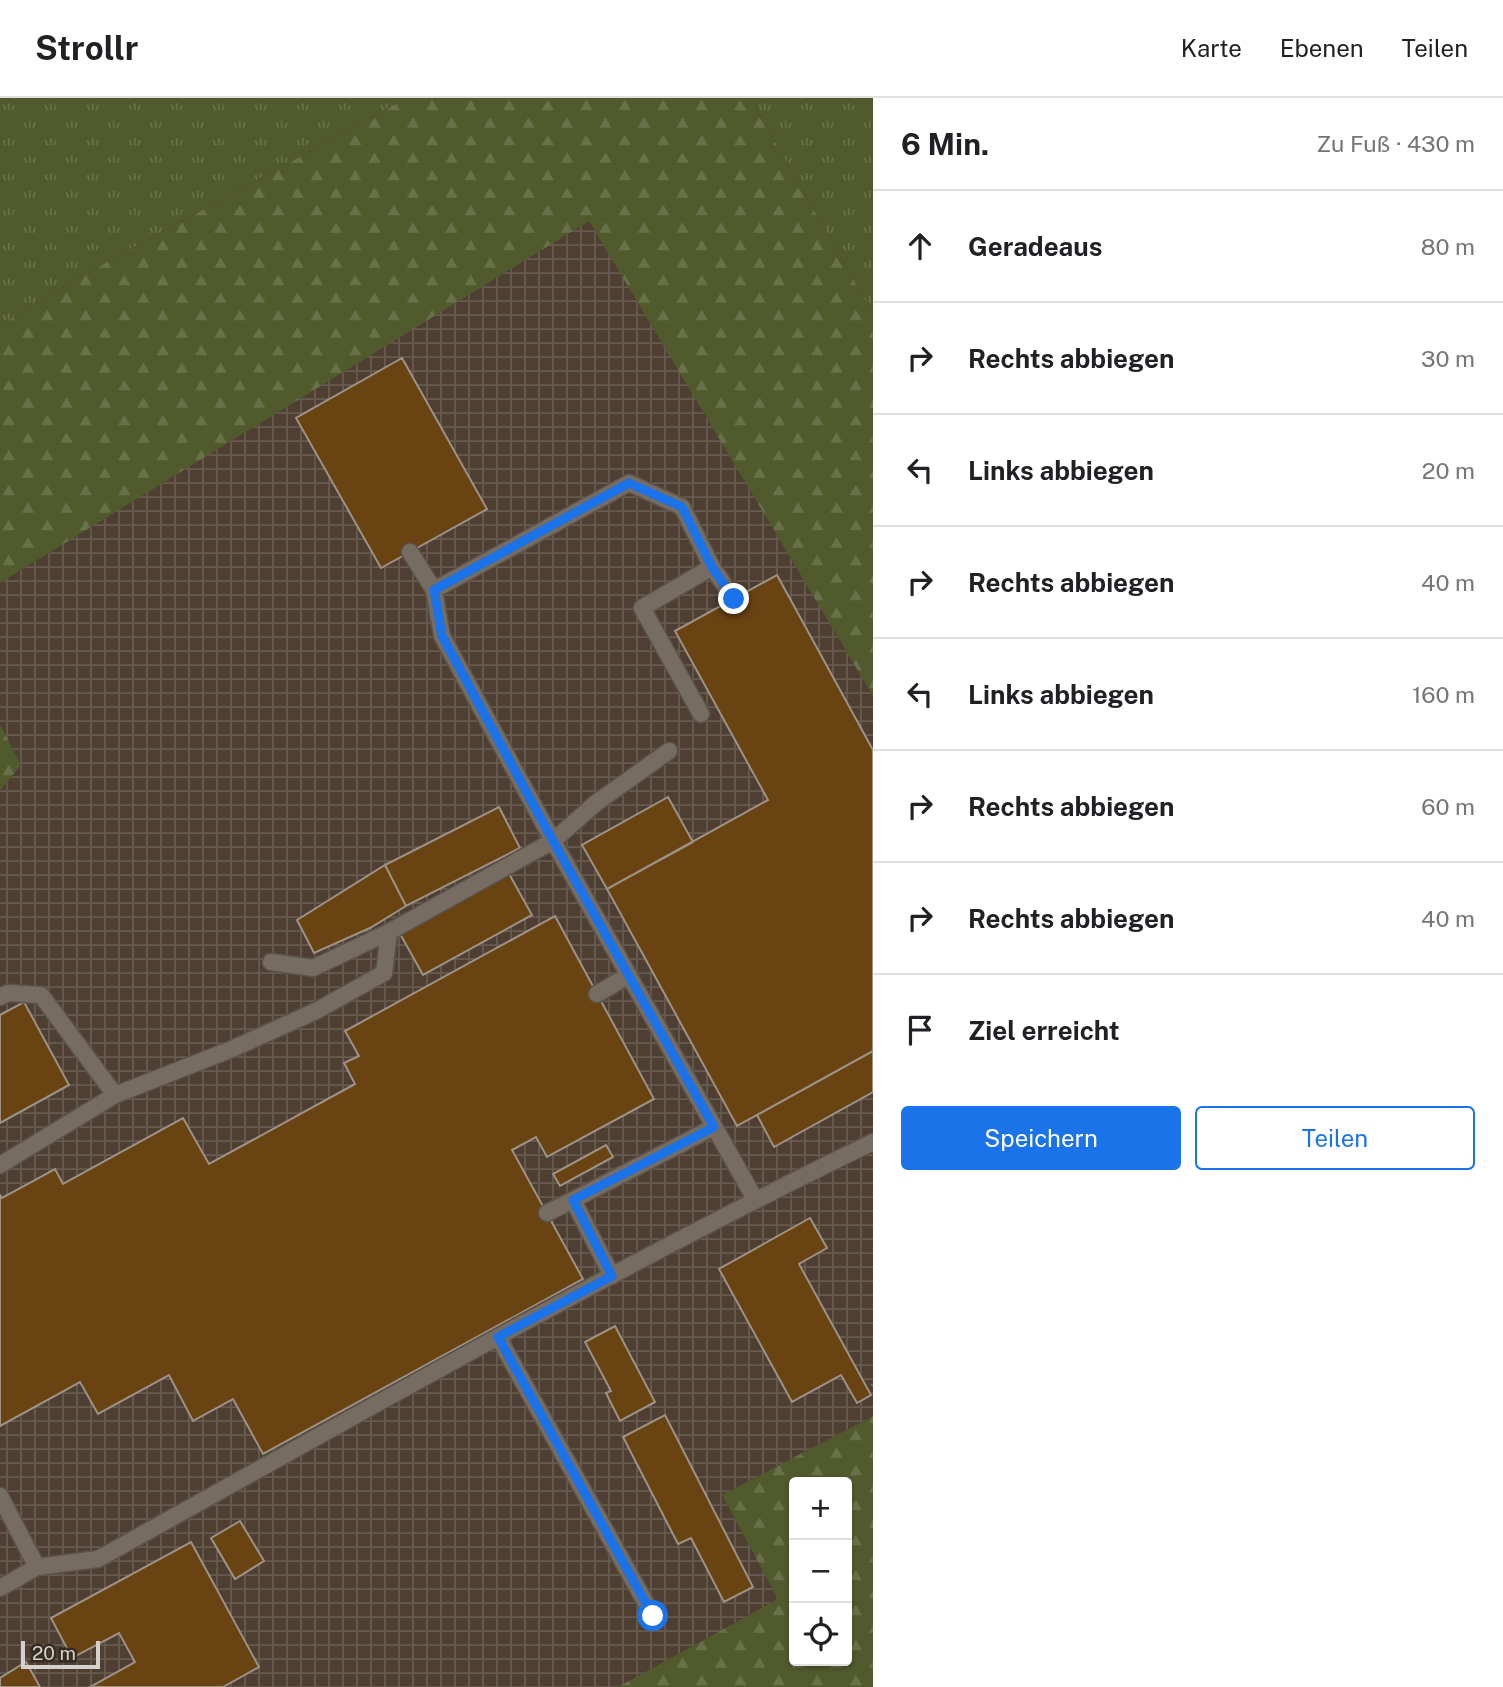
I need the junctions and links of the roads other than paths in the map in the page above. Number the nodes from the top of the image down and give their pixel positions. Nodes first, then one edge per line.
1 (410, 552) dead end
2 (712, 567) junction
3 (434, 590) junction
4 (734, 599) dead end
5 (701, 714) dead end
6 (669, 751) dead end
7 (553, 841) junction
8 (388, 932) junction
9 (271, 962) dead end
10 (629, 975) junction
11 (597, 994) dead end
12 (0, 997) edge
13 (115, 1095) junction
14 (714, 1127) junction
15 (873, 1142) edge
16 (0, 1165) edge
17 (755, 1199) junction
18 (573, 1200) junction
19 (547, 1213) dead end
20 (612, 1276) junction
21 (498, 1337) junction
22 (0, 1496) edge
23 (37, 1567) junction
24 (0, 1587) edge
25 (653, 1616) dead end

1 - 3 lane
2 - 3 lane
2 - 4 lane
2 - 5 lane
3 - 7 lane
6 - 7 lane
7 - 8 lane
7 - 10 lane
8 - 9 lane
8 - 13 lane
10 - 11 lane
10 - 14 lane
12 - 13 lane
13 - 16 lane
14 - 17 lane
14 - 18 lane
15 - 17 lane
17 - 20 lane
18 - 19 lane
18 - 20 lane
20 - 21 lane
21 - 23 lane
21 - 25 lane
22 - 23 lane
23 - 24 lane

